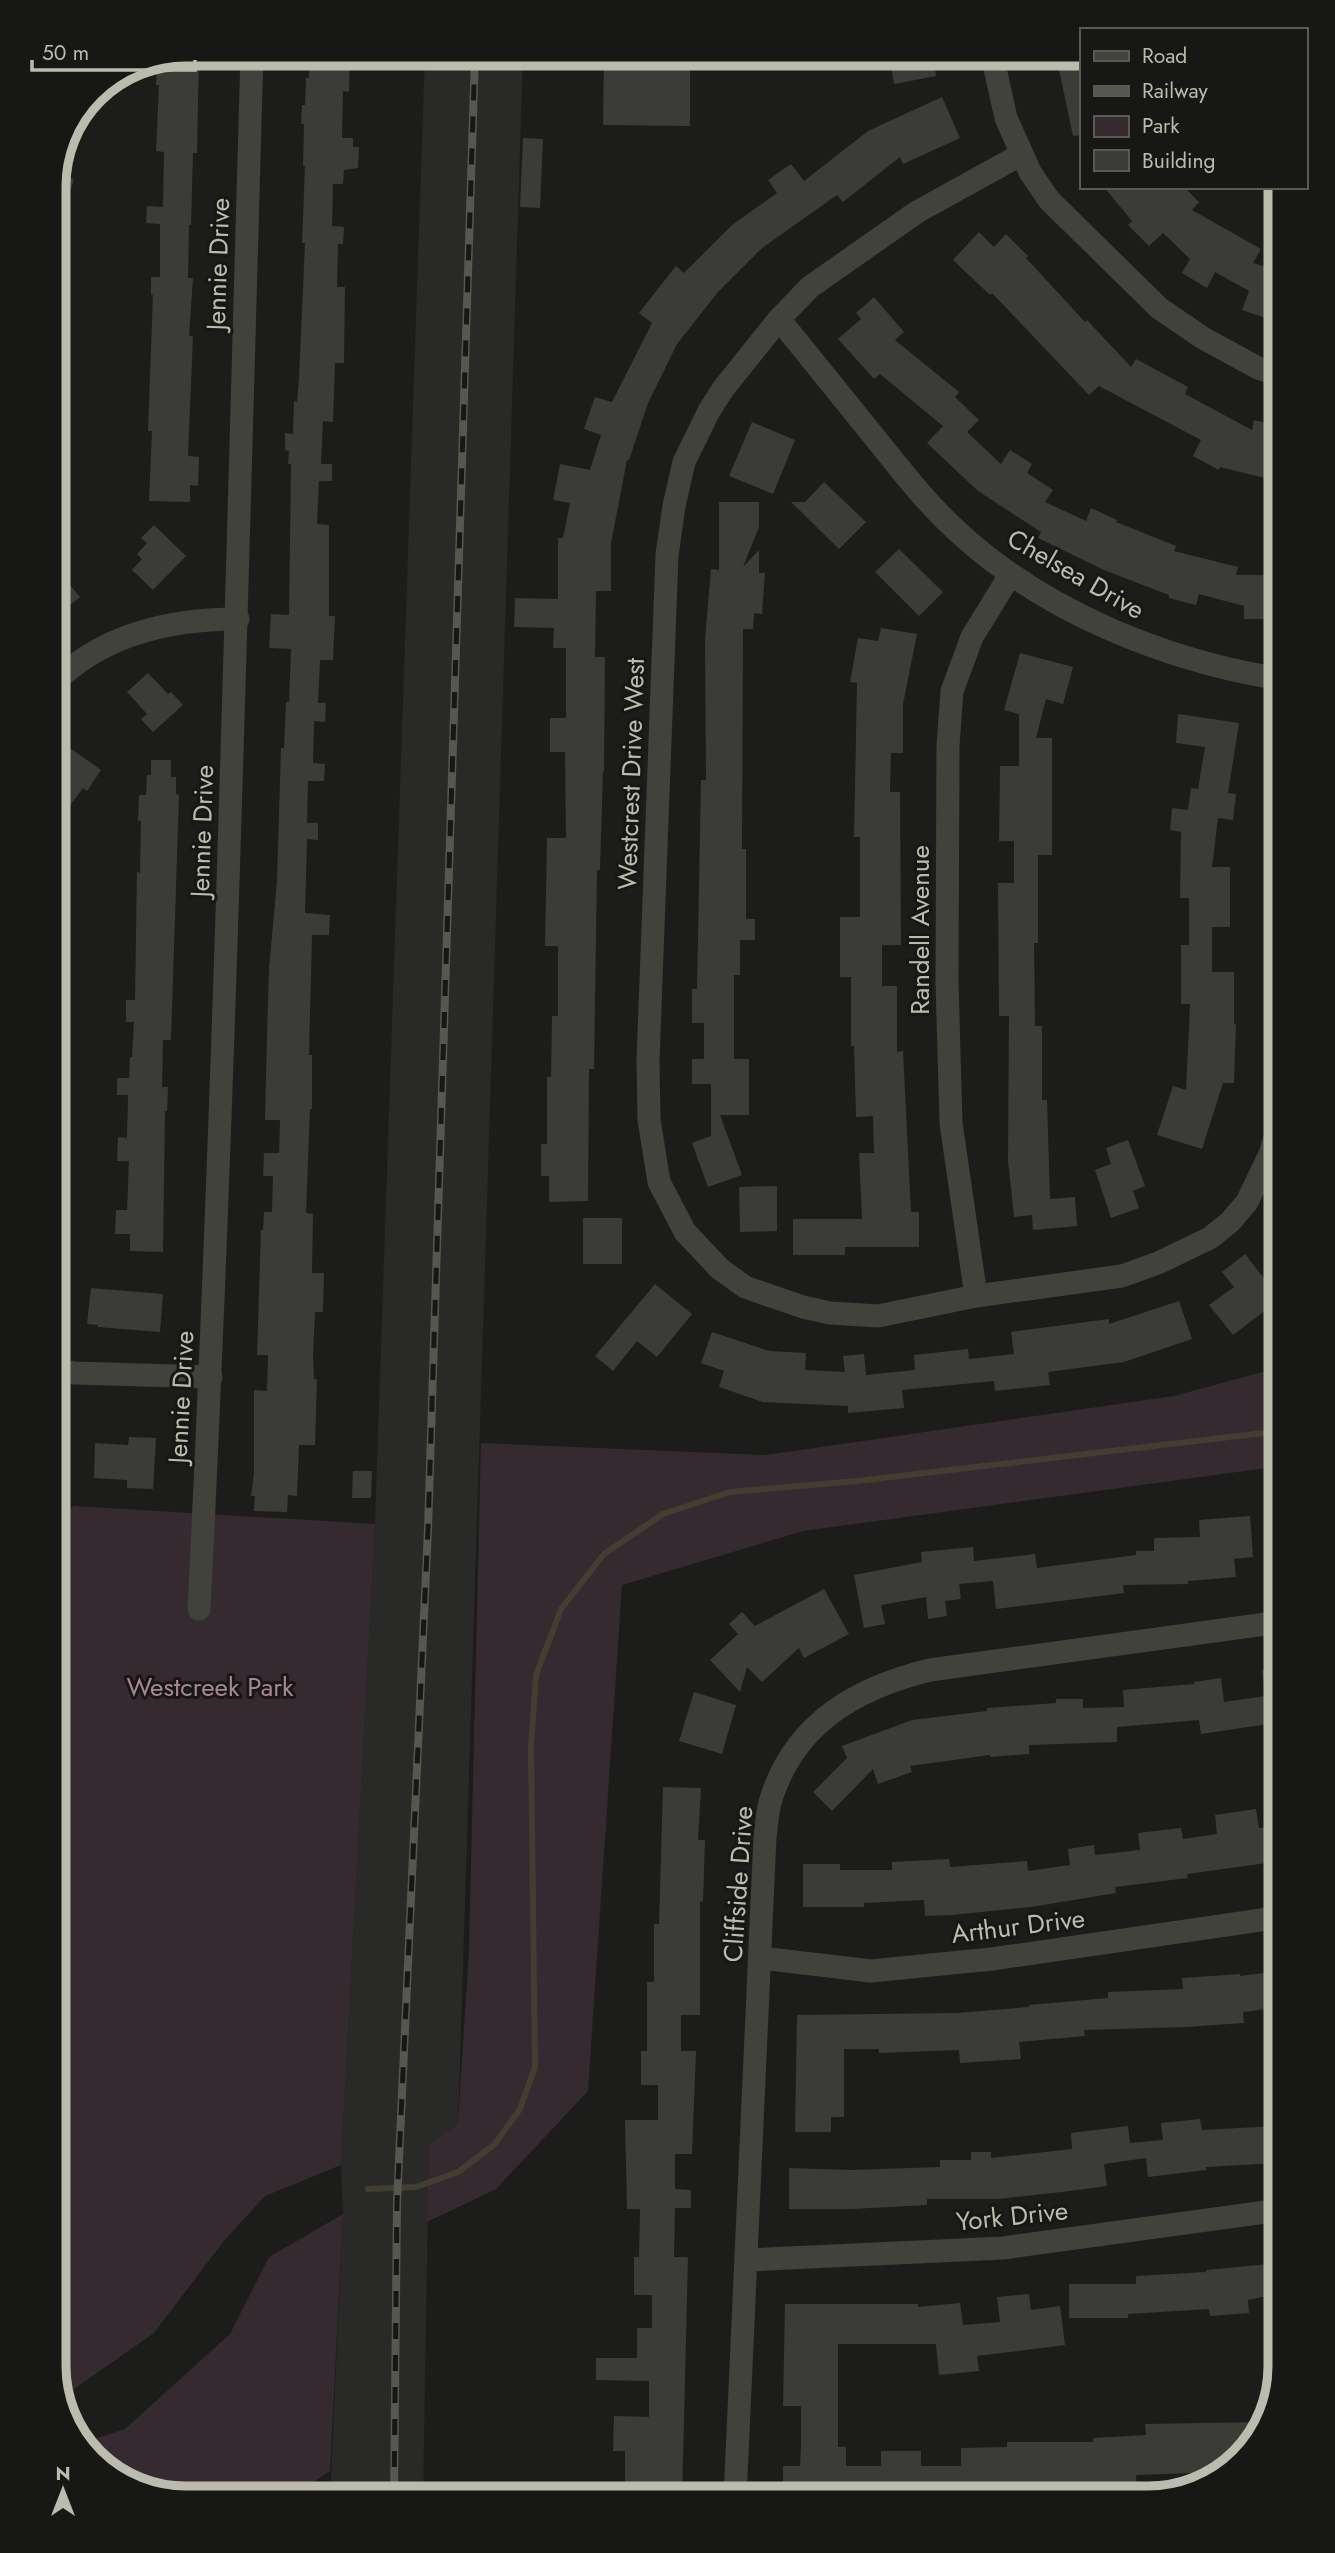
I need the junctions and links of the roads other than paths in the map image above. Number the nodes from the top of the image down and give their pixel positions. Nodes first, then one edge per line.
1 (252, 66) edge
2 (995, 67) edge
3 (1022, 154) junction
4 (779, 319) junction
5 (1268, 371) edge
6 (1010, 575) junction
7 (237, 619) junction
8 (67, 674) edge
9 (1268, 677) edge
10 (1268, 1158) edge
11 (976, 1296) junction
12 (66, 1371) edge
13 (211, 1377) junction
14 (199, 1609) dead end
15 (1268, 1624) edge
16 (1268, 1919) edge
17 (761, 1958) junction
18 (1268, 2212) edge
19 (747, 2260) junction
20 (736, 2486) edge

1 - 7 street, Jennie Drive
2 - 3 street
3 - 4 street, Westcrest Drive West
3 - 5 street
4 - 6 street, Chelsea Drive
4 - 11 street, Westcrest Drive West
6 - 9 street, Chelsea Drive
6 - 11 street, Randell Avenue
7 - 8 street
7 - 13 street, Jennie Drive
10 - 11 street, Westcrest Drive West
12 - 13 street
13 - 14 street, Jennie Drive
15 - 17 street, Cliffside Drive
16 - 17 street, Arthur Drive
17 - 19 street, Cliffside Drive
18 - 19 street, York Drive
19 - 20 street, Cliffside Drive

